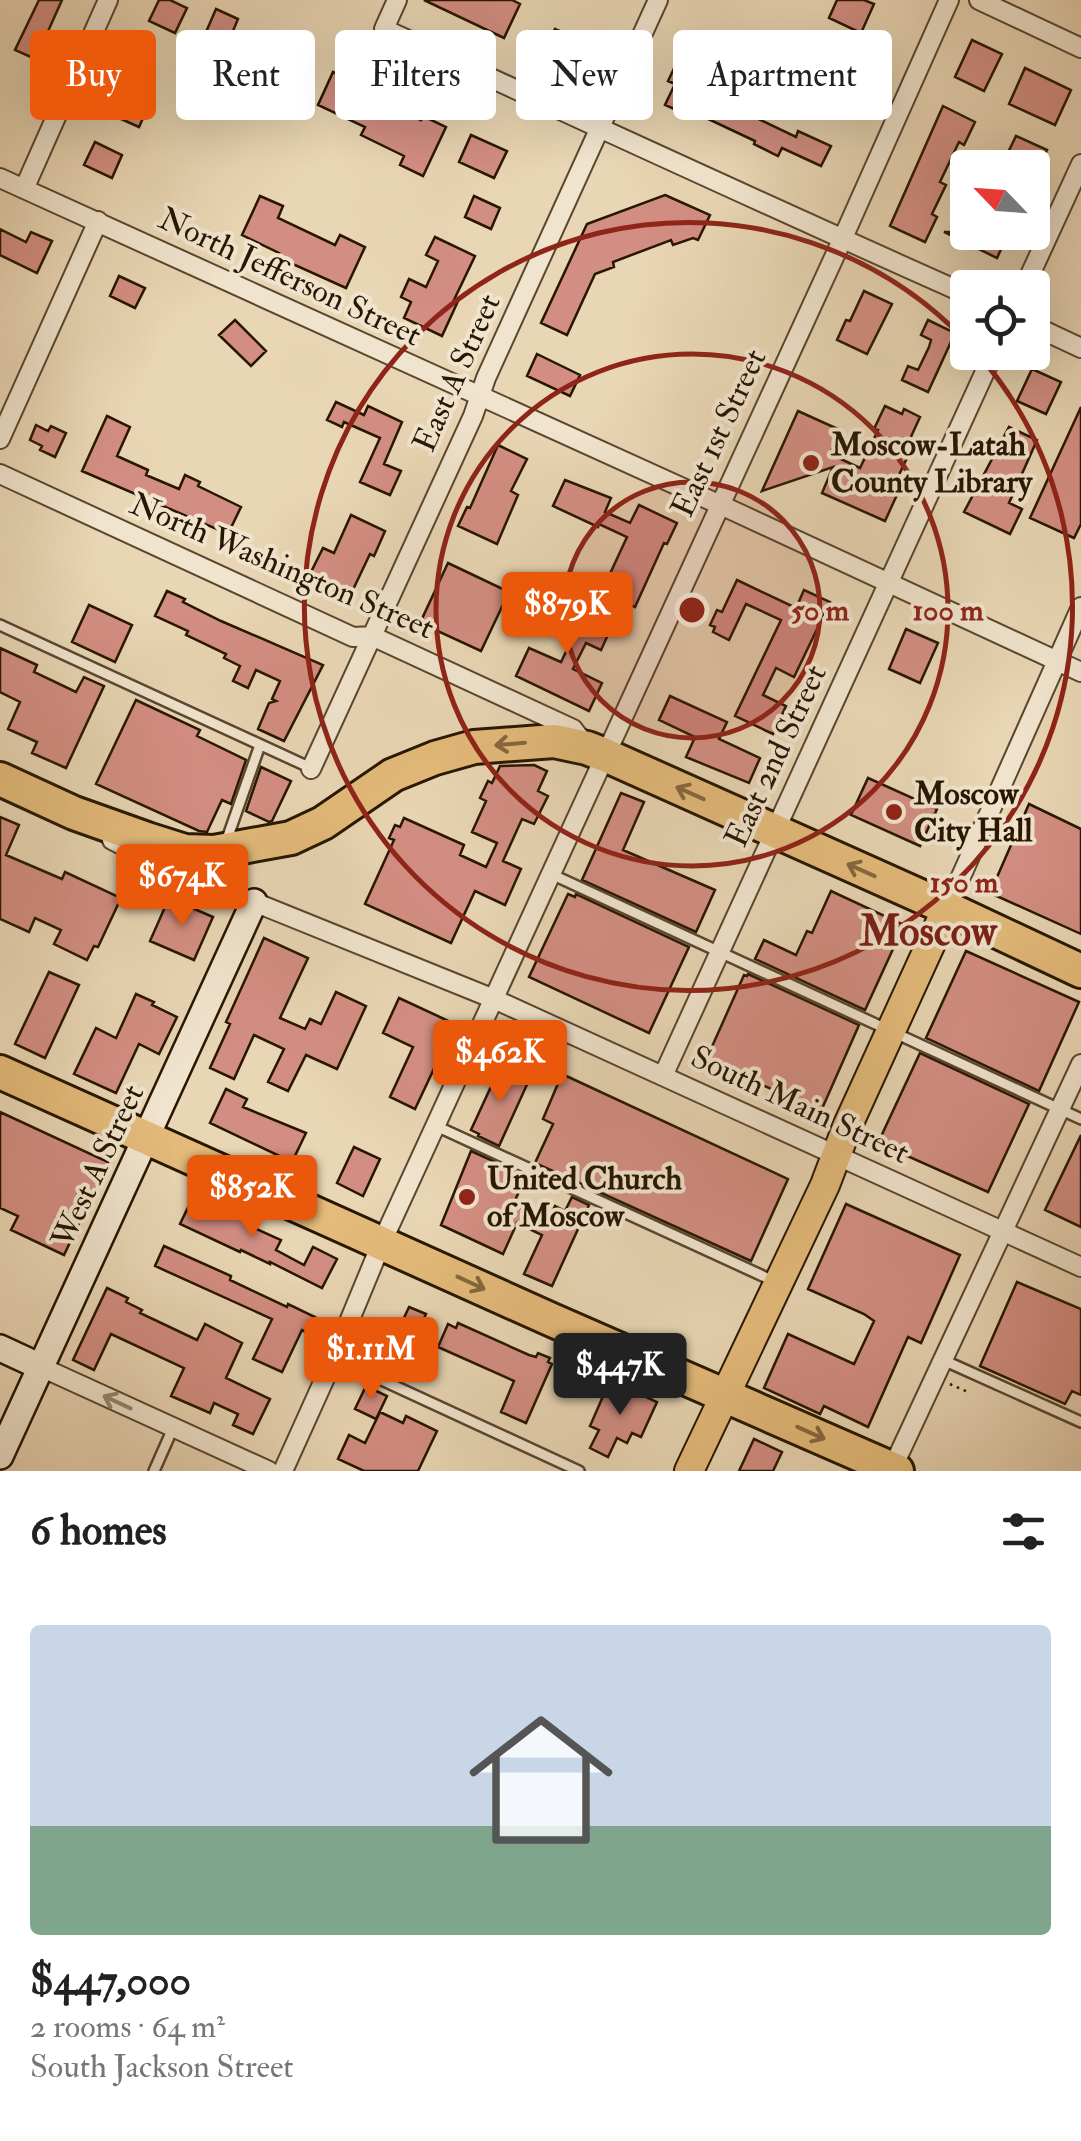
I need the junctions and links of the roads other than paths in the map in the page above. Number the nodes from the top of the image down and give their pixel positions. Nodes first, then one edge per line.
1 (108, 0) edge
2 (397, 0) edge
3 (658, 0) edge
4 (949, 0) edge
5 (979, 0) edge
6 (1081, 48) edge
7 (600, 127) junction
8 (1081, 164) edge
9 (0, 178) edge
10 (24, 189) junction
11 (98, 222) junction
12 (842, 240) junction
13 (1032, 270) edge
14 (950, 287) edge
15 (1050, 333) edge
16 (1081, 348) edge
17 (986, 370) edge
18 (479, 396) junction
19 (0, 439) edge
20 (0, 474) edge
21 (719, 505) junction
22 (889, 583) junction
23 (1081, 607) edge
24 (0, 625) edge
25 (372, 636) junction
26 (1056, 661) junction
27 (1081, 672) edge
28 (260, 746) junction
29 (596, 752) junction
30 (311, 769) joint
31 (0, 779) edge
32 (74, 812) junction
33 (775, 830) junction
34 (222, 852) junction
35 (551, 874) junction
36 (254, 902) junction
37 (946, 908) junction
38 (719, 952) junction
39 (1081, 971) edge
40 (494, 999) junction
41 (890, 1031) junction
42 (1081, 1064) edge
43 (0, 1072) edge
44 (662, 1076) junction
45 (1060, 1110) junction
46 (1081, 1119) edge
47 (436, 1126) junction
48 (146, 1137) junction
49 (837, 1154) junction
50 (1002, 1230) junction
51 (382, 1242) junction
52 (1081, 1267) edge
53 (779, 1283) junction
54 (0, 1348) edge
55 (334, 1358) junction
56 (42, 1367) junction
57 (938, 1369) junction
58 (725, 1394) junction
59 (1081, 1422) edge
60 (173, 1428) junction
61 (0, 1456) edge
62 (894, 1470) edge
63 (154, 1471) edge
64 (269, 1471) edge
65 (283, 1471) edge
66 (579, 1471) edge
67 (689, 1471) edge

1 - 10 street
2 - 7 street
3 - 7 street, East A Street
4 - 12 street, East 1st Street
5 - 6 street
7 - 12 street
7 - 18 street, East A Street
8 - 13 street
9 - 10 street, North Jefferson Street
10 - 11 street, North Jefferson Street
11 - 18 street, North Jefferson Street
11 - 19 street
12 - 14 street
12 - 21 street, East 1st Street
15 - 16 street
17 - 22 street, East 2nd Street
18 - 21 street, North Jefferson Street
18 - 25 street, East A Street
20 - 25 street, North Washington Street
21 - 22 street, North Jefferson Street
21 - 29 street, East 1st Street
22 - 26 street, North Jefferson Street
22 - 33 street, East 2nd Street
23 - 26 street
24 - 28 lane
25 - 29 street, North Washington Street
25 - 30 street, East A Street
26 - 27 street, North Jefferson Street
26 - 37 street
28 - 30 lane
28 - 34 lane
33 -> 29 highway
29 -> 34 highway
29 - 35 street, East 1st Street
31 - 32 highway
32 - 34 highway
32 - 36 street, South Main Street
37 -> 33 highway
33 - 38 street, East 2nd Street
35 - 38 lane
35 - 40 street, East 1st Street
36 - 40 street, South Main Street
36 - 48 street, West A Street
37 - 39 highway
37 - 41 main road
38 - 41 lane
38 - 44 street, East 2nd Street
40 - 44 street, South Main Street
40 - 47 street, East 1st Street
41 - 45 lane
41 - 49 main road
42 - 45 street
43 - 48 highway
44 - 49 street, South Main Street
45 - 46 lane
45 - 50 street
47 - 51 street, East 1st Street
47 - 53 lane
48 - 51 highway
48 - 56 street, West A Street
49 - 50 street, South Main Street
49 - 53 main road
50 - 52 street, South Main Street
50 - 57 street
51 - 55 street, East 1st Street
51 -> 58 highway
53 - 58 main road
54 - 56 street
55 - 65 street, East 1st Street
55 - 66 lane
60 -> 56 street
56 - 61 street, West A Street
57 - 59 lane
57 - 62 street
58 -> 62 highway
58 - 67 main road
60 - 63 lane
60 - 64 street

